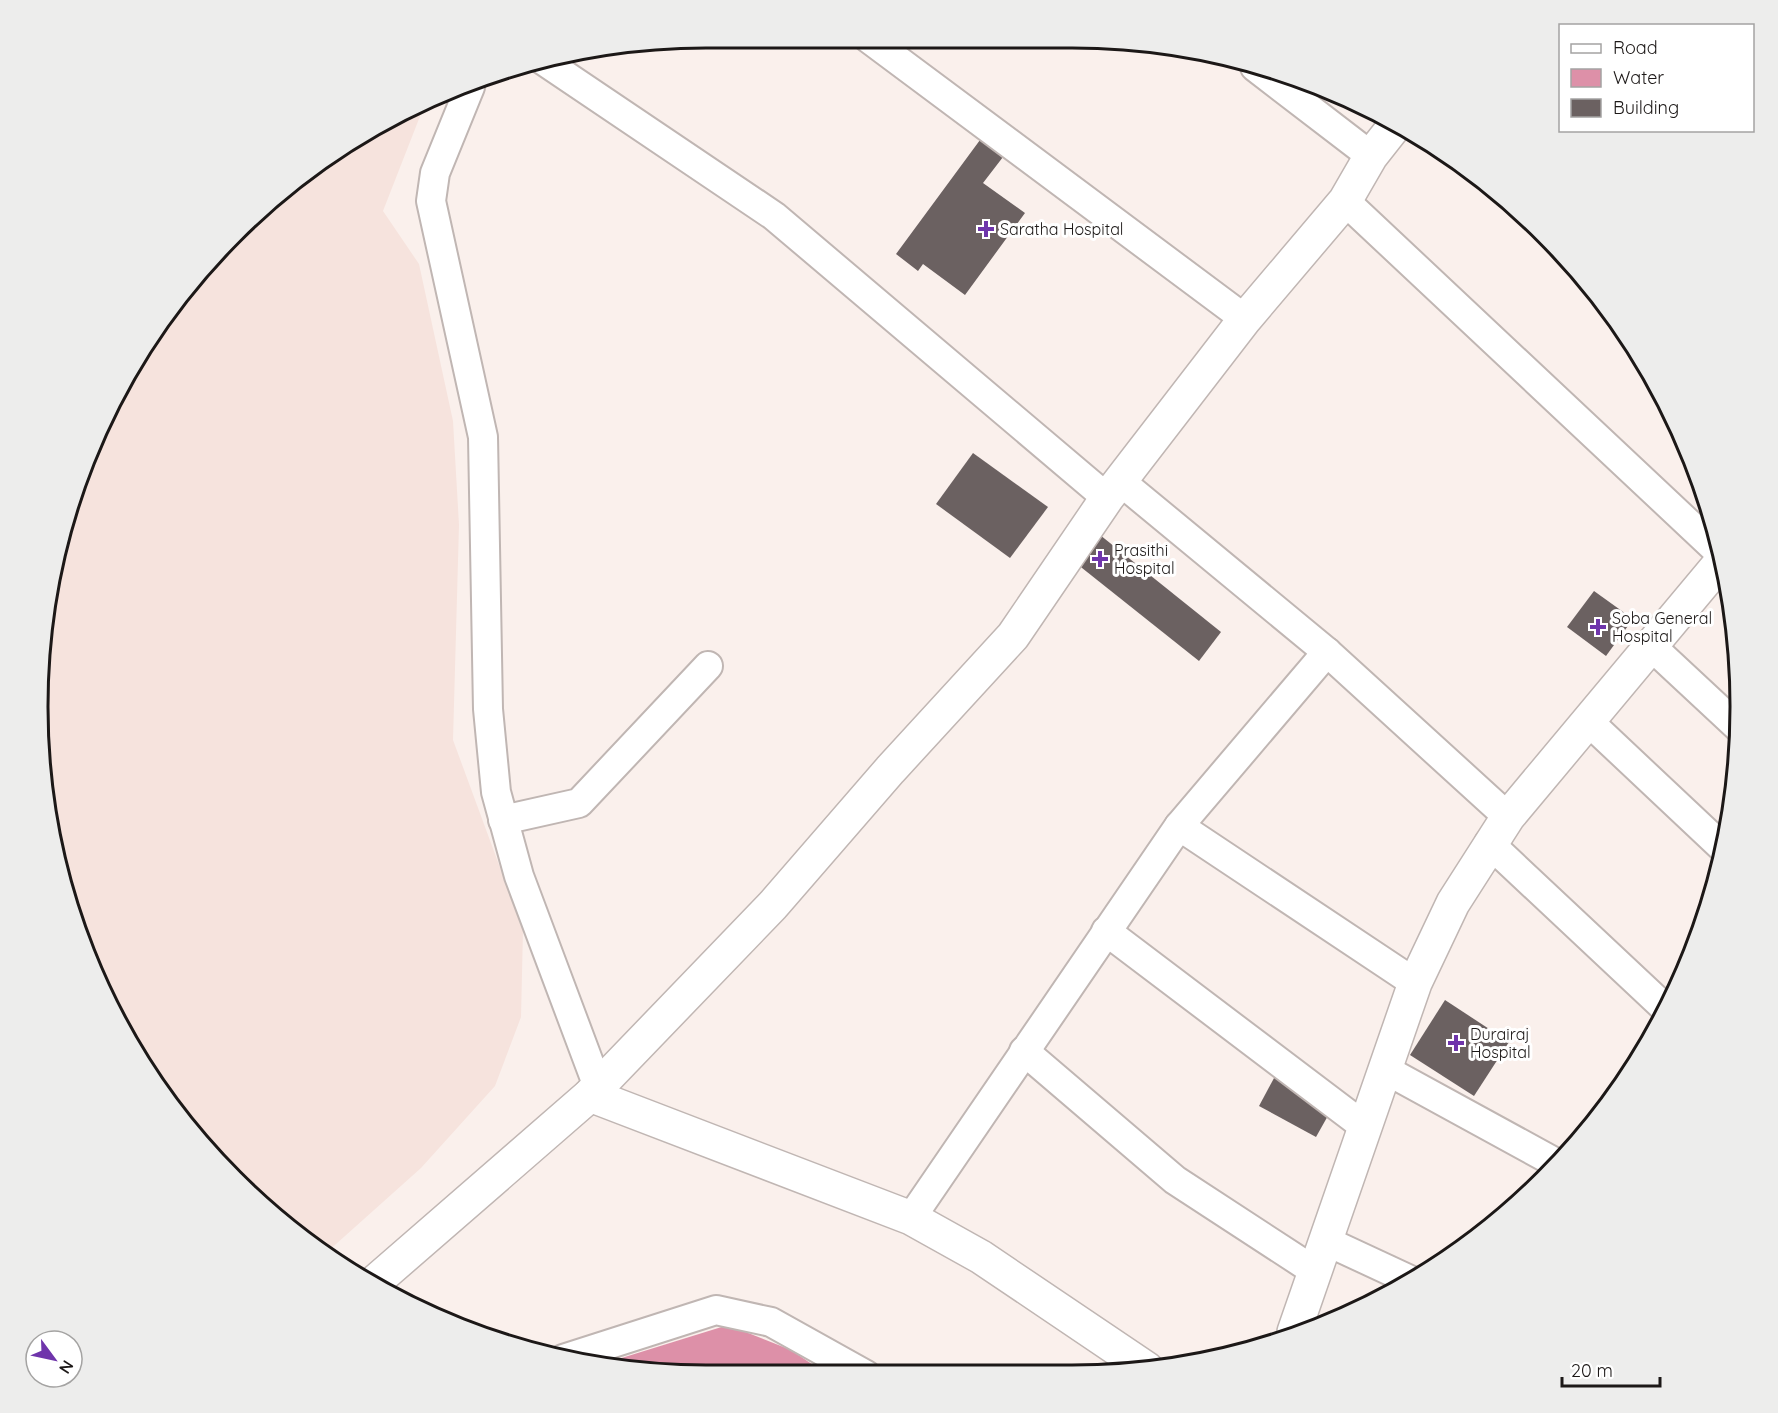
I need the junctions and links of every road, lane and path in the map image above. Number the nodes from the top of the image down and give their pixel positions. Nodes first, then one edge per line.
1 (881, 48) edge
2 (552, 67) edge
3 (1271, 79) edge
4 (467, 93) edge
5 (1391, 131) edge
6 (1371, 156) junction
7 (1345, 201) junction
8 (1245, 319) junction
9 (1114, 489) junction
10 (1710, 543) edge
11 (1715, 569) edge
12 (1651, 646) junction
13 (1327, 652) junction
14 (708, 666) dead end
15 (1730, 719) edge
16 (1588, 721) junction
17 (1508, 817) junction
18 (503, 820) junction
19 (1179, 826) junction
20 (1716, 841) edge
21 (1490, 843) junction
22 (1106, 932) junction
23 (1415, 983) junction
24 (1659, 1003) edge
25 (1024, 1051) junction
26 (1386, 1070) junction
27 (594, 1090) junction
28 (1365, 1127) junction
29 (1549, 1159) edge
30 (910, 1218) junction
31 (1326, 1241) junction
32 (1316, 1272) junction
33 (1402, 1276) edge
34 (379, 1278) edge
35 (1297, 1325) edge
36 (582, 1353) edge
37 (1136, 1362) edge
38 (848, 1365) edge

1 - 8 street
2 - 9 street
3 - 6 street
4 - 18 street
5 - 6 main road
6 - 7 main road
7 - 8 main road
7 - 10 street
8 - 9 main road
9 - 13 street
9 - 27 main road
11 - 12 main road
12 - 15 street
12 - 16 main road
13 - 17 street
13 - 19 street
14 - 18 street
16 - 17 main road
16 - 20 street
17 - 21 main road
18 - 27 street
19 - 22 street
19 - 23 street
21 - 23 main road
21 - 24 street
22 - 25 street
22 - 28 street
23 - 26 main road
25 - 30 street
25 - 32 street
26 - 28 main road
26 - 29 street
27 - 30 main road
27 - 34 main road
28 - 31 main road
30 - 37 main road
31 - 32 main road
31 - 33 street
32 - 35 main road
36 - 38 street

